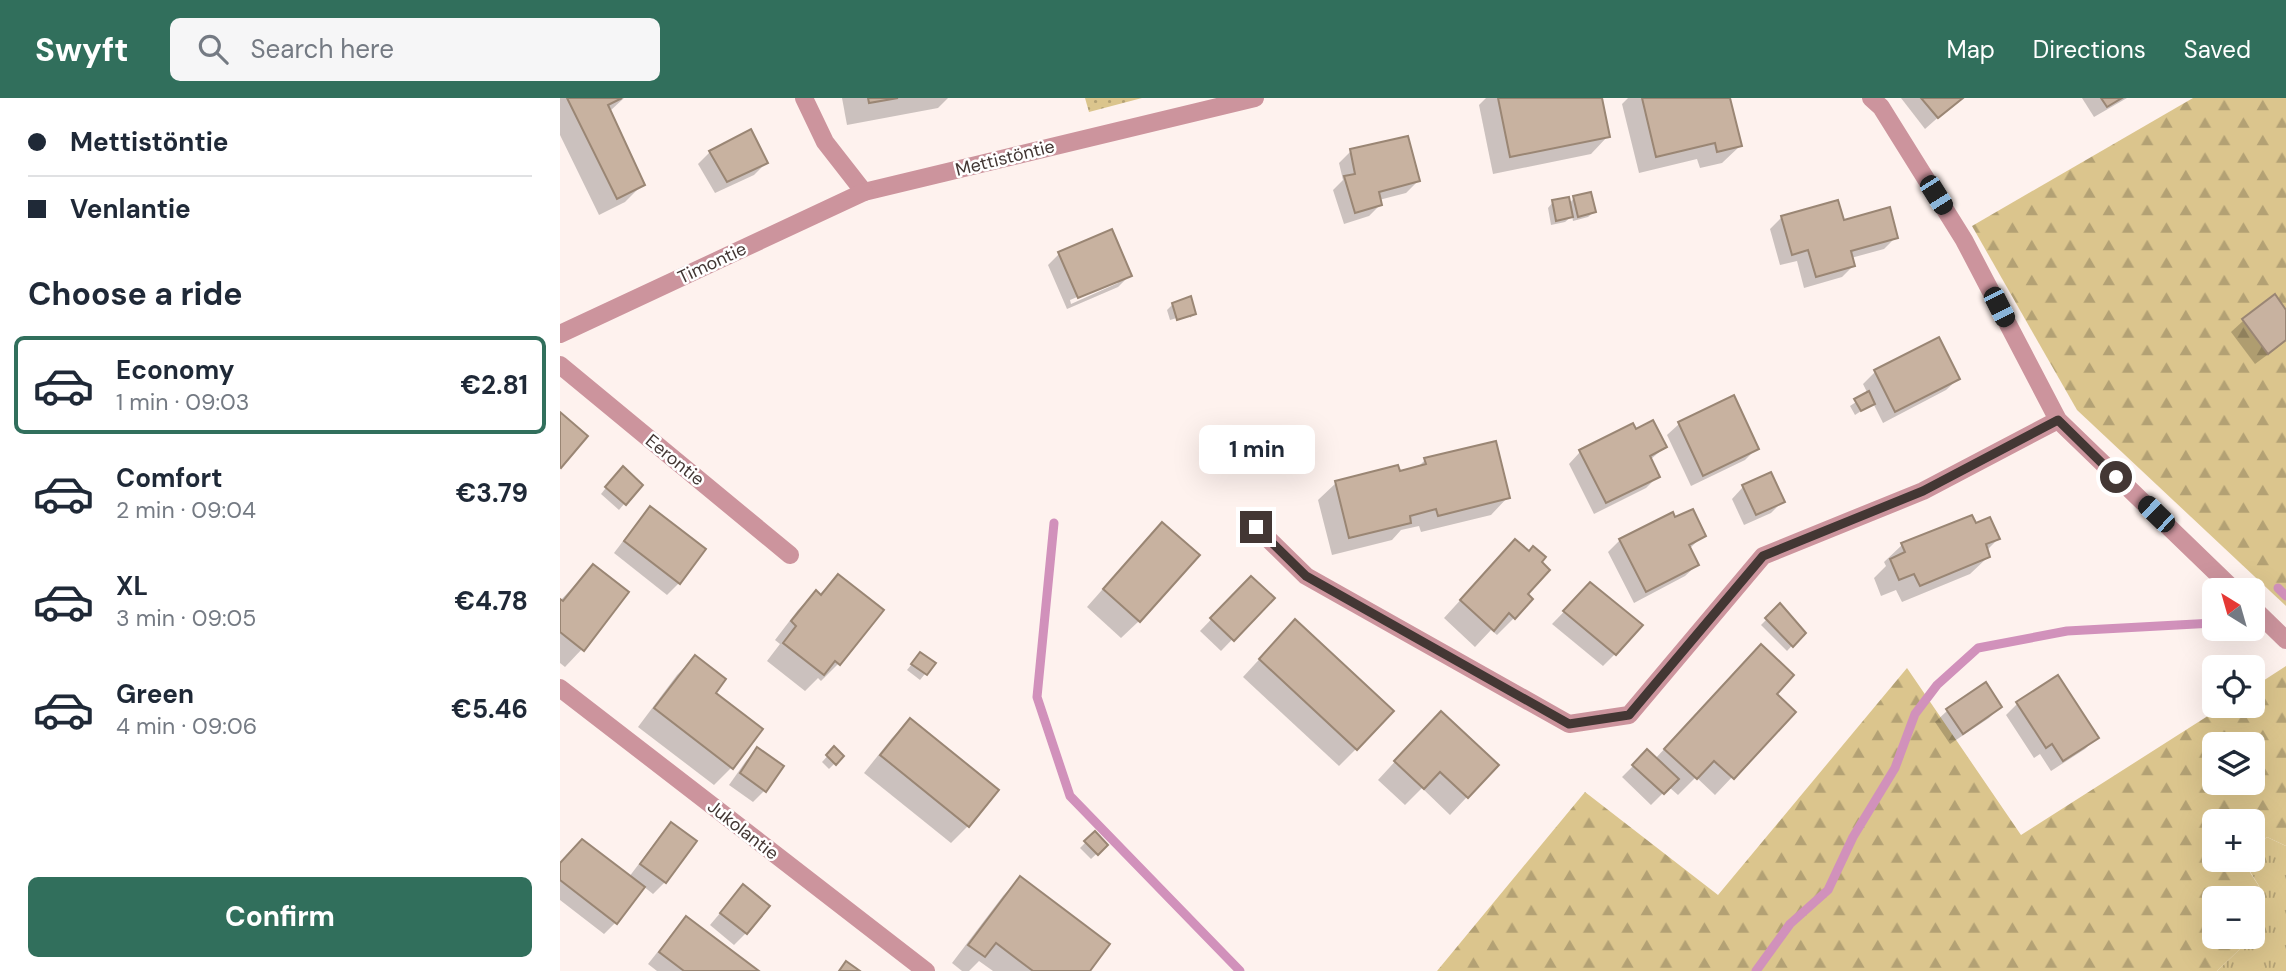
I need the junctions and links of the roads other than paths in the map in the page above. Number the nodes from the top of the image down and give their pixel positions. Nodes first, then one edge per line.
1 (804, 98) edge
2 (1255, 98) edge
3 (1871, 98) edge
4 (864, 192) junction
5 (560, 334) edge
6 (560, 365) edge
7 (2058, 420) junction
8 (1256, 527) dead end
9 (790, 555) dead end
10 (2222, 578) edge
11 (2265, 620) edge
12 (2286, 640) edge
13 (560, 688) edge
14 (926, 971) edge

1 - 4 street
2 - 4 street, Mettistöntie
3 - 7 street
4 - 5 street, Timontie
6 - 9 street, Eerontie
7 - 8 street
7 - 10 street
11 - 12 street
13 - 14 street, Jukolantie

